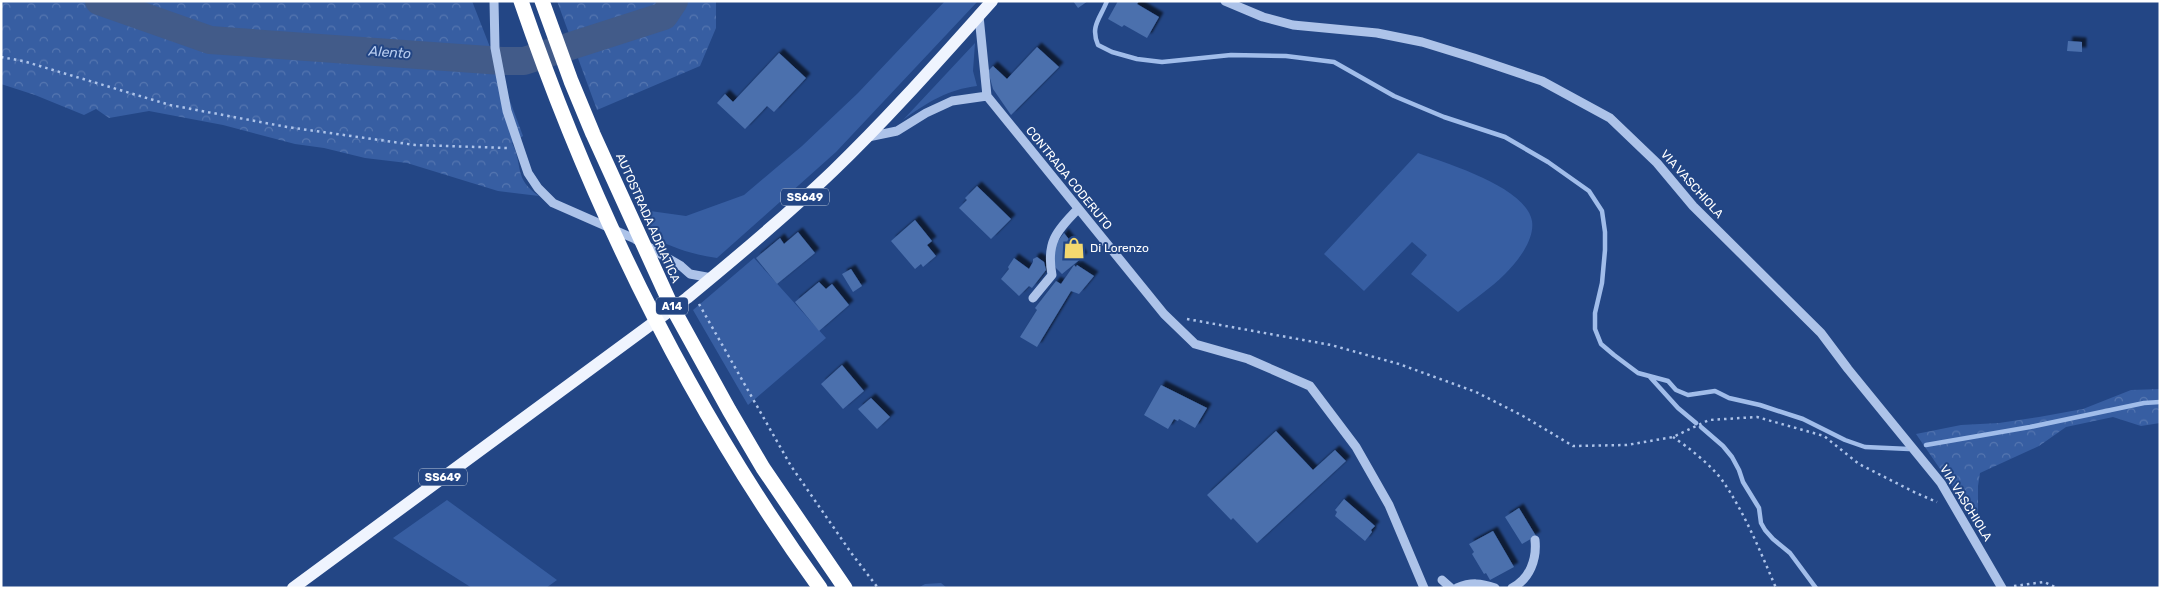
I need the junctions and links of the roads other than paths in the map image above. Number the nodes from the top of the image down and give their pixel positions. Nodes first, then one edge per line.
1 (494, 1) edge
2 (521, 1) edge
3 (542, 1) edge
4 (992, 1) edge
5 (1225, 1) edge
6 (979, 16) junction
7 (987, 96) junction
8 (867, 137) junction
9 (1078, 209) junction
10 (712, 278) junction
11 (1033, 298) dead end
12 (1535, 540) dead end
13 (1442, 580) dead end
14 (293, 588) edge
15 (820, 588) edge
16 (845, 588) edge
17 (1424, 588) edge
18 (1450, 588) edge
19 (1457, 588) edge
20 (1495, 588) edge
21 (1512, 588) edge
22 (2002, 588) edge

1 - 10 street
2 - 15 highway, A14, bridge
3 - 16 highway, AUTOSTRADA ADRIATICA / A14, bridge
4 - 6 main road, SS649
5 - 22 street, VIA VASCHIOLA
6 - 7 street
6 - 8 main road, SS649
7 - 8 street
7 - 9 street, CONTRADA CODERUTO
8 - 10 main road, SS649
9 - 11 street
9 - 17 street, CONTRADA CODERUTO
10 - 14 main road, SS649
12 - 21 street
13 - 18 street
19 - 20 street

